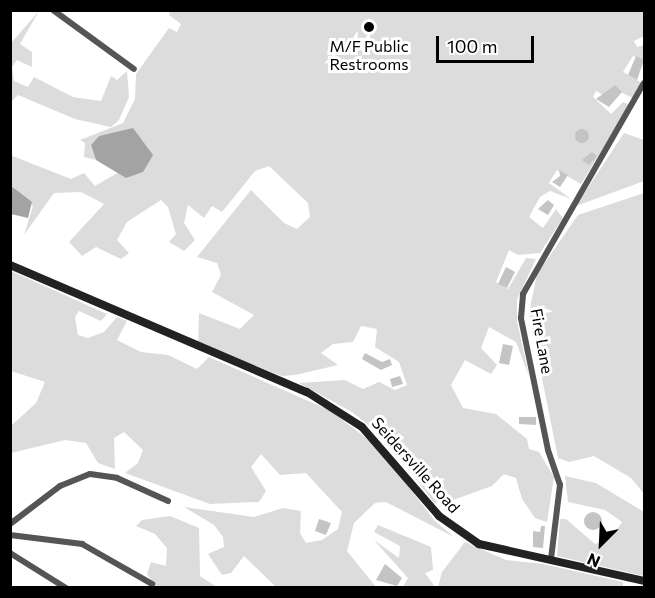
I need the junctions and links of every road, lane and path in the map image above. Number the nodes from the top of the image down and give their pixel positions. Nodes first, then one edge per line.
1 (52, 10) edge
2 (134, 69) dead end
3 (645, 83) edge
4 (10, 265) edge
5 (168, 501) dead end
6 (10, 524) edge
7 (10, 535) edge
8 (10, 553) edge
9 (550, 559) junction
10 (645, 581) edge
11 (152, 584) dead end
12 (66, 588) edge

1 - 2 street
3 - 9 street, Fire Lane
4 - 9 street, Seidersville Road
5 - 6 street
7 - 11 street
8 - 12 street
9 - 10 street, Seidersville Road

